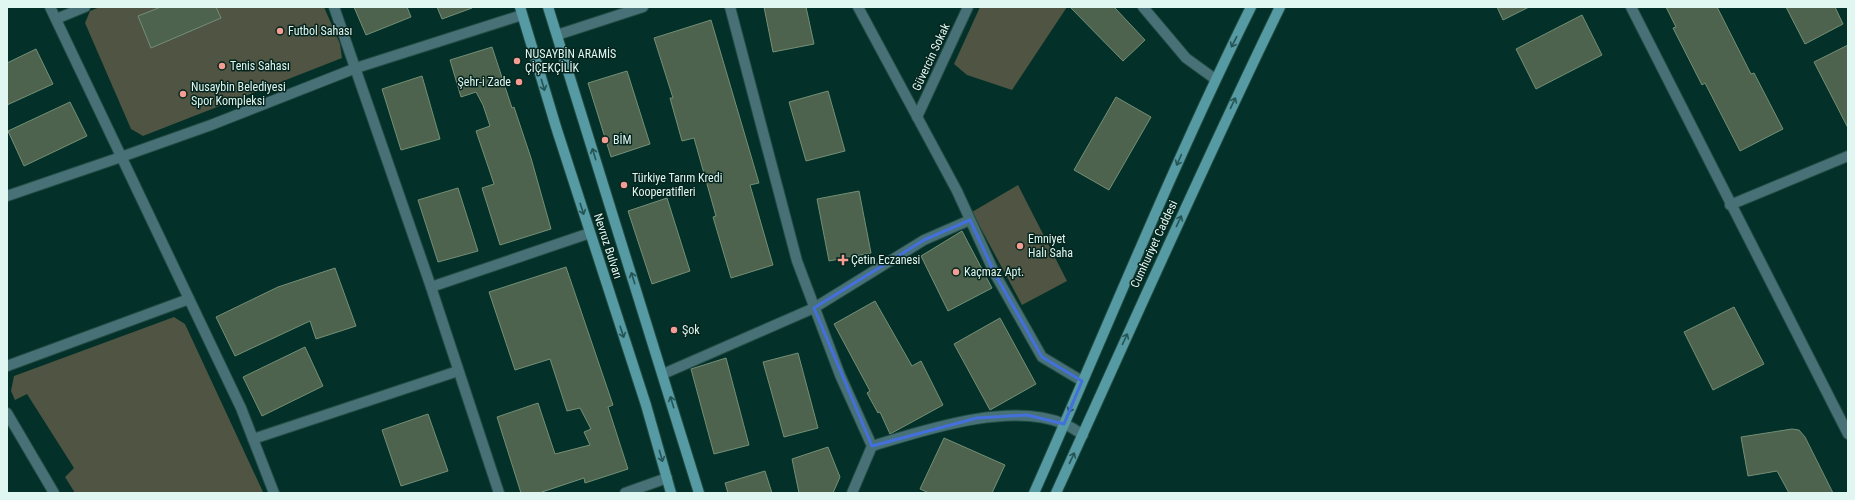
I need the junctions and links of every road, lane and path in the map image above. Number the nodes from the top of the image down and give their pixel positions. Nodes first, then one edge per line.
1 (50, 7) edge
2 (85, 7) edge
3 (334, 7) edge
4 (548, 7) edge
5 (643, 7) edge
6 (730, 7) edge
7 (858, 7) edge
8 (968, 7) edge
9 (1143, 7) edge
10 (1251, 7) edge
11 (1280, 7) edge
12 (1631, 7) edge
13 (521, 11) edge
14 (56, 19) junction
15 (557, 35) junction
16 (356, 68) junction
17 (1215, 79) junction
18 (917, 117) junction
19 (1848, 156) edge
20 (121, 157) junction
21 (7, 196) edge
22 (1730, 205) junction
23 (970, 220) junction
24 (590, 233) junction
25 (431, 288) junction
26 (189, 299) junction
27 (814, 308) junction
28 (7, 366) edge
29 (458, 371) junction
30 (663, 374) junction
31 (1082, 380) junction
32 (7, 413) edge
33 (1064, 424) junction
34 (11, 429) edge
35 (1848, 434) edge
36 (1082, 435) junction
37 (253, 440) junction
38 (872, 446) junction
39 (667, 478) junction
40 (54, 493) edge
41 (274, 493) edge
42 (499, 493) edge
43 (625, 493) edge
44 (671, 493) edge
45 (699, 493) edge
46 (852, 493) edge
47 (1034, 493) edge
48 (1056, 493) edge

1 - 14 street
2 - 14 street
3 - 16 street
4 - 15 main road, Nevruz Bulvarı
5 - 15 street
6 - 27 street
7 - 18 street
8 - 18 street, Güvercin Sokak
9 - 17 street
10 -> 17 main road
36 -> 11 main road, Cumhuriyet Caddesi
12 - 22 street
13 - 16 street
13 -> 24 main road, Nevruz Bulvarı
14 - 20 street
30 -> 15 main road, Nevruz Bulvarı
16 - 20 street
16 - 25 street
17 -> 31 main road
18 - 23 street
19 - 22 street
20 - 21 street
20 - 26 street
22 - 35 street
23 - 27 street
23 - 31 street
24 - 25 street
24 -> 39 main road, Nevruz Bulvarı
25 - 29 street
26 - 28 street
26 - 37 street
27 - 30 street
27 - 38 street
29 - 37 street
29 - 42 street
45 -> 30 main road, Nevruz Bulvarı
31 -> 33 main road
32 - 34 street
33 - 36 street
33 - 38 street
33 - 47 main road
34 - 40 street
48 -> 36 main road, Cumhuriyet Caddesi
37 - 41 street
38 - 46 street
39 - 43 street
39 - 44 main road, Nevruz Bulvarı

